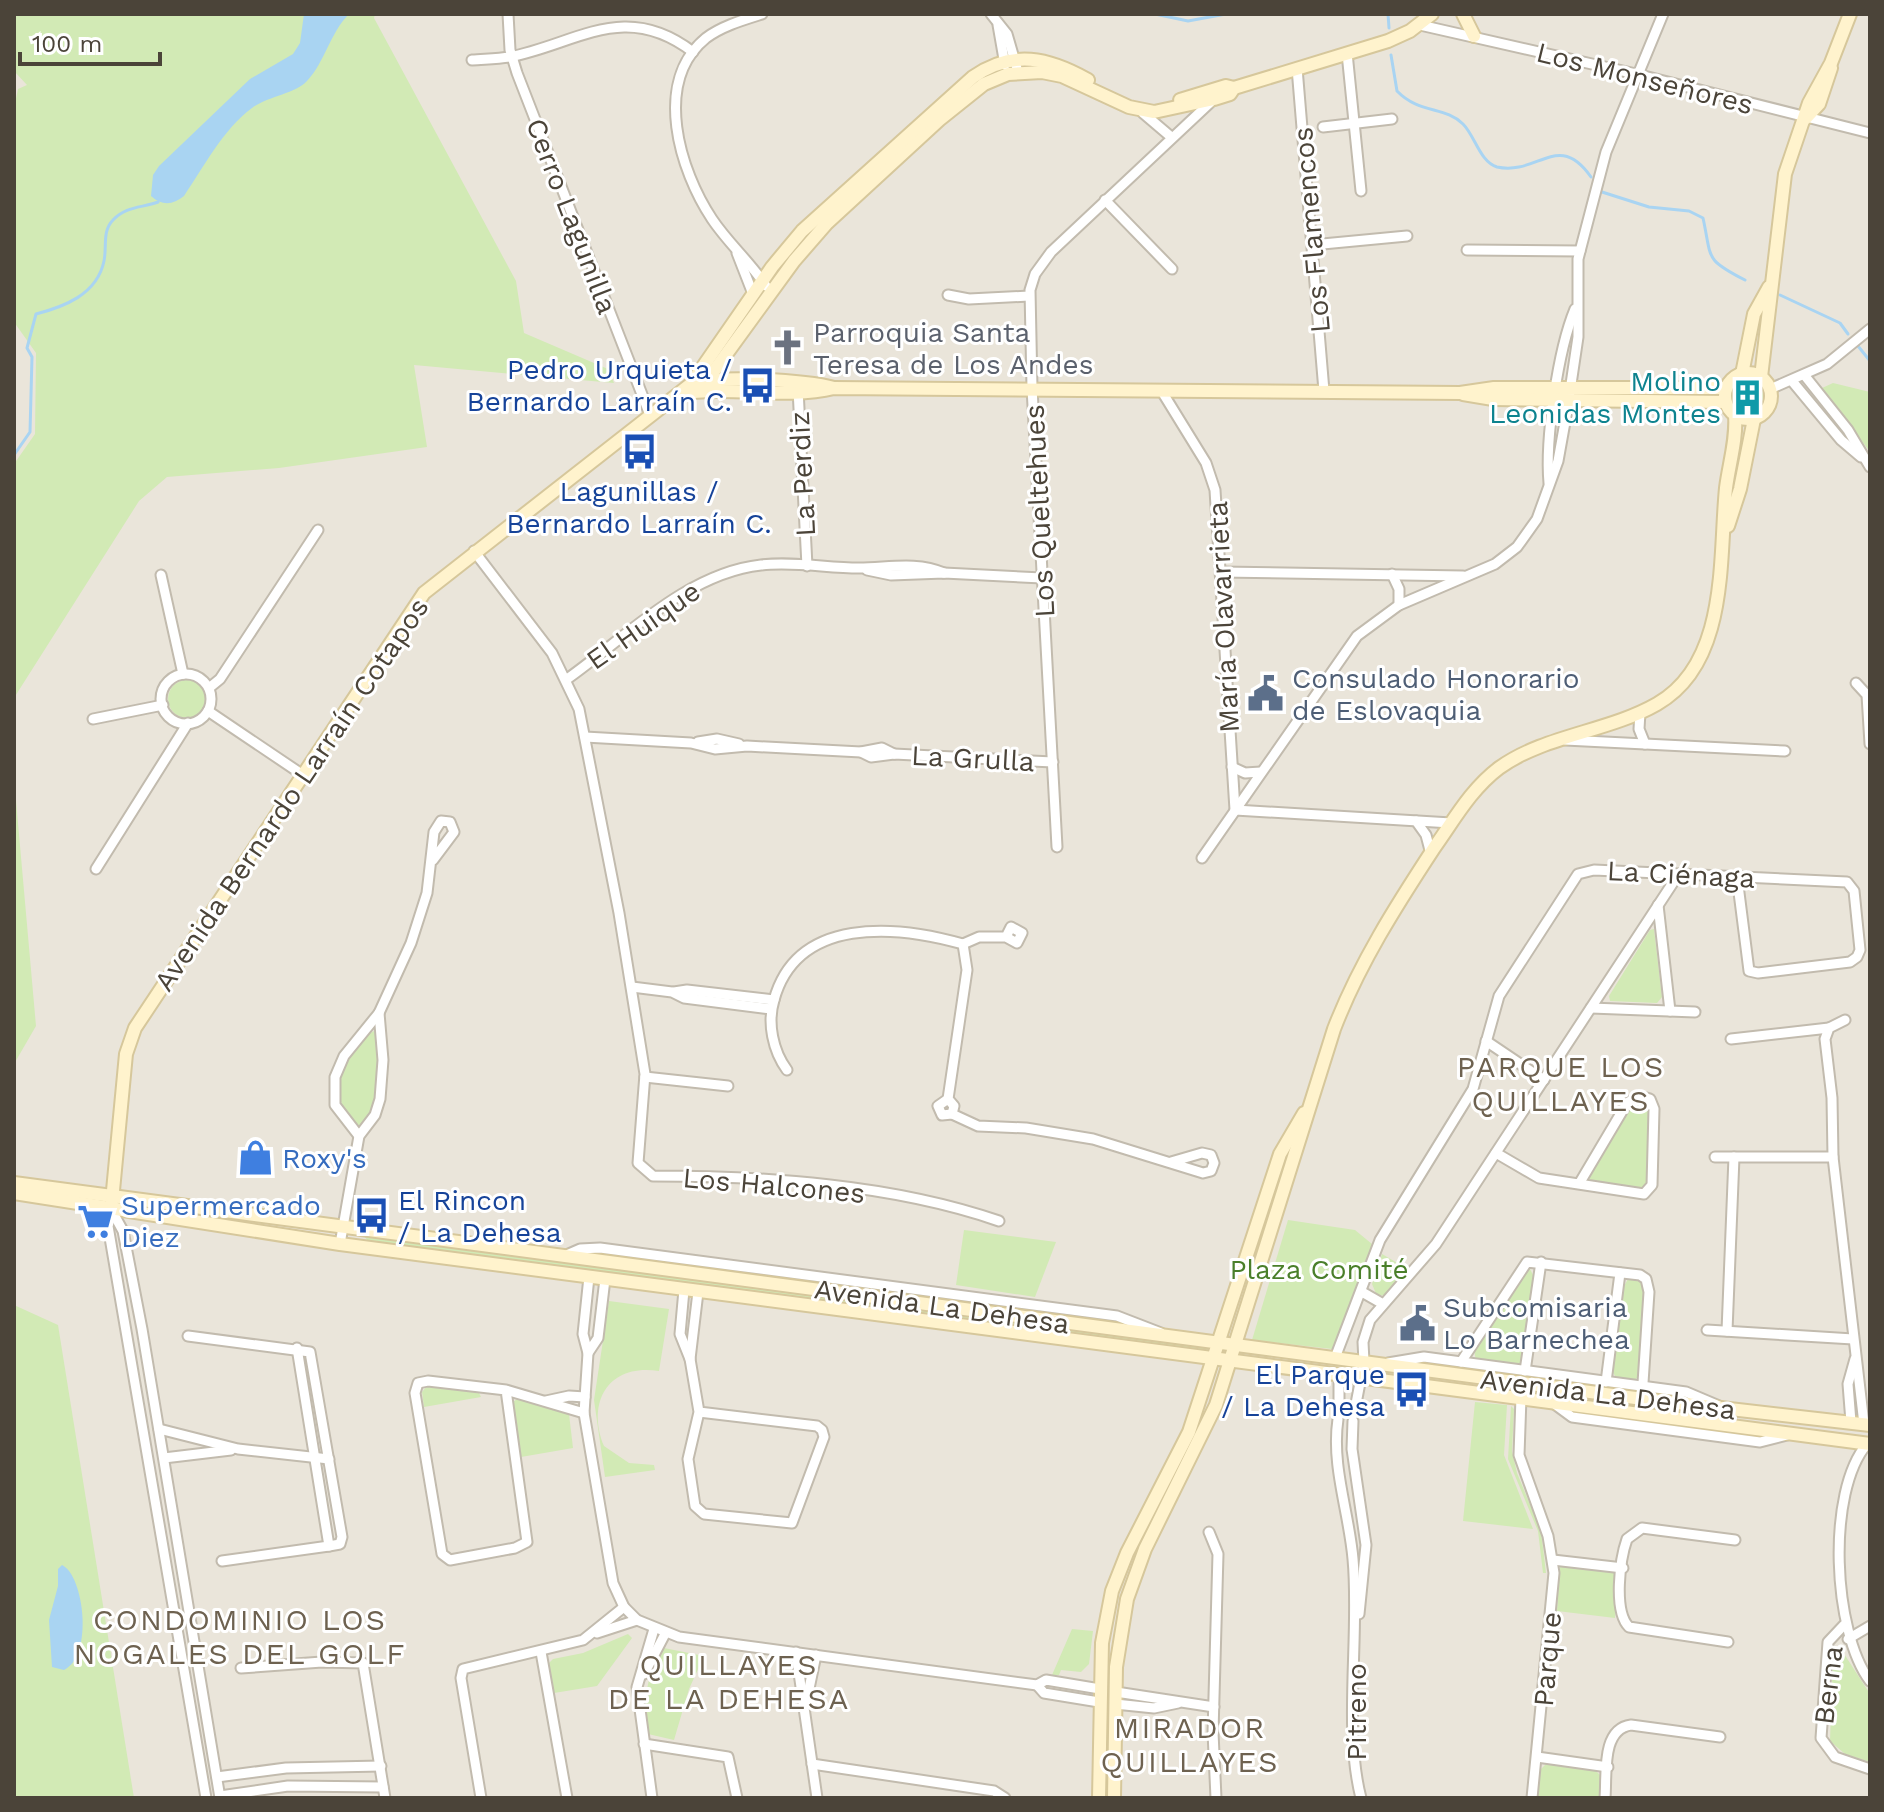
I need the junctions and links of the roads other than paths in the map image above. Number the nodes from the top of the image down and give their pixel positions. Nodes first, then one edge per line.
1 (508, 14) edge
2 (762, 14) edge
3 (1432, 14) edge
4 (1463, 14) edge
5 (1663, 14) edge
6 (1850, 14) edge
7 (993, 16) edge
8 (1420, 25) junction
9 (1474, 36) junction
10 (693, 52) junction
11 (1347, 53) junction
12 (511, 56) junction
13 (472, 60) dead end
14 (1011, 67) junction
15 (1297, 68) junction
16 (1636, 74) junction
17 (1234, 88) junction
18 (1214, 99) junction
19 (1141, 112) junction
20 (1806, 118) junction
21 (1392, 119) dead end
22 (1356, 123) junction
23 (1323, 127) dead end
24 (1870, 133) edge
25 (1170, 136) junction
26 (1361, 191) dead end
27 (1105, 200) junction
28 (1407, 236) dead end
29 (1312, 245) junction
30 (1467, 250) dead end
31 (1580, 251) junction
32 (737, 253) junction
33 (1172, 269) dead end
34 (763, 281) junction
35 (1769, 287) junction
36 (770, 293) junction
37 (753, 294) junction
38 (948, 295) dead end
39 (1029, 296) junction
40 (1870, 329) edge
41 (727, 355) junction
42 (1742, 374) junction
43 (1805, 376) junction
44 (1761, 377) junction
45 (708, 379) junction
46 (742, 381) junction
47 (1792, 381) junction
48 (798, 387) junction
49 (1032, 388) junction
50 (1726, 388) junction
51 (1770, 389) junction
52 (1161, 390) junction
53 (685, 391) junction
54 (1324, 391) junction
55 (1563, 394) junction
56 (1638, 395) junction
57 (1725, 402) junction
58 (650, 415) junction
59 (1735, 415) junction
60 (1754, 419) junction
61 (1867, 463) edge
62 (318, 530) dead end
63 (1725, 533) junction
64 (474, 551) junction
65 (807, 566) junction
66 (1221, 572) junction
67 (1392, 574) junction
68 (161, 575) dead end
69 (1470, 576) junction
70 (1042, 578) junction
71 (1399, 605) junction
72 (183, 674) junction
73 (567, 679) junction
74 (1856, 683) dead end
75 (209, 688) junction
76 (163, 705) junction
77 (208, 711) junction
78 (1640, 712) junction
79 (93, 719) dead end
80 (188, 723) junction
81 (585, 737) junction
82 (1561, 740) junction
83 (1645, 744) junction
84 (1870, 744) edge
85 (1785, 751) dead end
86 (1053, 762) junction
87 (1232, 767) junction
88 (1261, 772) junction
89 (303, 775) junction
90 (1235, 810) junction
91 (1416, 821) junction
92 (1451, 823) junction
93 (1057, 847) dead end
94 (1431, 854) junction
95 (1202, 858) dead end
96 (433, 860) dead end
97 (96, 869) dead end
98 (1678, 875) junction
99 (1737, 877) junction
100 (1658, 905) junction
101 (1006, 937) dead end
102 (963, 944) junction
103 (632, 987) junction
104 (773, 1004) junction
105 (1591, 1008) junction
106 (1670, 1011) junction
107 (1695, 1012) dead end
108 (379, 1013) junction
109 (1845, 1020) dead end
110 (1829, 1028) junction
111 (1731, 1039) dead end
112 (1486, 1041) junction
113 (787, 1070) dead end
114 (645, 1077) junction
115 (1544, 1080) junction
116 (728, 1086) dead end
117 (1314, 1096) junction
118 (359, 1136) junction
119 (1496, 1153) junction
120 (1715, 1157) dead end
121 (1734, 1157) junction
122 (1833, 1157) junction
123 (1171, 1162) dead end
124 (14, 1183) edge
125 (1579, 1184) junction
126 (14, 1193) edge
127 (112, 1196) junction
128 (112, 1211) junction
129 (999, 1221) dead end
130 (343, 1226) junction
131 (340, 1244) junction
132 (1541, 1262) junction
133 (1620, 1273) junction
134 (589, 1277) junction
135 (605, 1279) junction
136 (684, 1290) junction
137 (698, 1292) junction
138 (1362, 1292) junction
139 (1383, 1304) junction
140 (585, 1314) junction
141 (601, 1315) junction
142 (680, 1323) junction
143 (692, 1325) junction
144 (142, 1329) junction
145 (1707, 1330) dead end
146 (127, 1331) junction
147 (1727, 1331) junction
148 (188, 1336) dead end
149 (1853, 1339) junction
150 (1220, 1342) junction
151 (1236, 1344) junction
152 (297, 1348) junction
153 (588, 1353) junction
154 (1335, 1358) junction
155 (690, 1359) junction
156 (1214, 1360) junction
157 (147, 1362) junction
158 (1230, 1362) junction
159 (1364, 1362) junction
160 (1461, 1362) junction
161 (132, 1364) junction
162 (1383, 1364) junction
163 (1525, 1371) junction
164 (1339, 1375) junction
165 (1362, 1377) junction
166 (1606, 1382) junction
167 (506, 1390) junction
168 (1644, 1393) junction
169 (585, 1397) junction
170 (1521, 1397) junction
171 (546, 1401) junction
172 (1551, 1401) junction
173 (699, 1412) junction
174 (584, 1413) junction
175 (1641, 1413) junction
176 (1832, 1419) junction
177 (1862, 1423) edge
178 (159, 1429) junction
179 (1792, 1434) junction
180 (1828, 1439) junction
181 (1844, 1441) junction
182 (1869, 1444) edge
183 (238, 1449) junction
184 (164, 1458) junction
185 (313, 1458) junction
186 (329, 1459) junction
187 (1851, 1473) junction
188 (1359, 1495) junction
189 (1343, 1499) junction
190 (1209, 1532) dead end
191 (1735, 1540) dead end
192 (329, 1546) junction
193 (1553, 1560) junction
194 (222, 1561) dead end
195 (1623, 1568) junction
196 (1117, 1575) junction
197 (1132, 1582) junction
198 (187, 1598) junction
199 (171, 1601) junction
200 (624, 1607) junction
201 (637, 1620) junction
202 (1357, 1625) junction
203 (1844, 1625) junction
204 (1870, 1626) edge
205 (654, 1629) junction
206 (594, 1633) junction
207 (665, 1634) junction
208 (1848, 1639) junction
209 (1118, 1641) junction
210 (1728, 1642) dead end
211 (1102, 1643) junction
212 (541, 1652) junction
213 (796, 1652) junction
214 (816, 1655) junction
215 (241, 1668) dead end
216 (1870, 1681) edge
217 (637, 1687) junction
218 (1100, 1696) junction
219 (1115, 1698) junction
220 (1214, 1707) junction
221 (805, 1710) junction
222 (1720, 1737) dead end
223 (644, 1744) junction
224 (1099, 1750) junction
225 (1114, 1750) junction
226 (1537, 1757) junction
227 (812, 1764) junction
228 (381, 1766) junction
229 (1608, 1767) junction
230 (1870, 1769) edge
231 (217, 1777) junction
232 (367, 1786) junction
233 (384, 1793) edge
234 (220, 1797) edge
235 (206, 1798) edge
236 (369, 1798) edge
237 (481, 1798) edge
238 (567, 1798) edge
239 (652, 1798) edge
240 (737, 1798) edge
241 (817, 1798) edge
242 (1005, 1798) edge
243 (1099, 1798) edge
244 (1114, 1798) edge
245 (1216, 1798) edge
246 (1361, 1798) edge
247 (1532, 1798) edge
248 (1605, 1798) edge

1 - 12 street, Cerro Lagunilla
2 - 10 street
3 - 8 street
4 - 9 street
5 - 16 street
6 - 20 street
7 - 14 street
8 - 9 street, Los Monseñores
8 - 11 street
9 - 16 street, Los Monseñores
10 - 12 street
10 - 32 street
11 - 15 street
11 - 22 street
12 - 13 street
12 - 58 street, Cerro Lagunilla
14 - 17 street
14 - 19 street
14 - 34 street
14 - 36 street
15 - 17 street
15 - 29 street, Los Flamencos
16 - 20 street, Los Monseñores
16 - 31 street
17 - 18 street
18 - 19 street
18 - 25 street, Los Queltehues
19 - 25 street
20 - 24 street, Los Monseñores
20 - 35 street
21 - 22 street
22 - 23 street
22 - 26 street
25 - 27 street, Los Queltehues
27 - 33 street
27 - 39 street, Los Queltehues
28 - 29 street
29 - 54 street, Los Flamencos
30 - 31 street
31 - 55 street
32 - 34 street
32 - 37 street
34 - 36 street
34 - 37 street
35 - 42 street
35 - 44 street
36 - 41 street
37 - 53 street
38 - 39 street
39 - 49 street, Los Queltehues
40 - 43 street
41 - 45 street
41 - 46 street
42 - 44 street
42 - 50 street
43 - 47 street
43 - 61 street
44 - 51 street
45 - 46 street, Avenida Bernardo Larraín Cotapos
45 - 53 street, Avenida Bernardo Larraín Cotapos
46 - 48 street, Avenida Bernardo Larraín Cotapos
47 - 51 street
47 - 61 street
48 - 49 street, Avenida Bernardo Larraín Cotapos
48 - 53 street, Avenida Bernardo Larraín Cotapos
48 - 65 street, La Perdiz
49 - 52 street, Avenida Bernardo Larraín Cotapos
49 - 70 street, Los Queltehues
50 - 56 street, Avenida Bernardo Larraín Cotapos
50 - 57 street
51 - 60 street
52 - 54 street, Avenida Bernardo Larraín Cotapos
52 - 66 street, María Olavarrieta
53 - 58 street, Avenida Bernardo Larraín Cotapos
54 - 55 street, Avenida Bernardo Larraín Cotapos
55 - 56 street, Avenida Bernardo Larraín Cotapos
55 - 69 street
56 - 57 street, Avenida Bernardo Larraín Cotapos
57 - 59 street
58 - 64 street, Avenida Bernardo Larraín Cotapos
59 - 60 street
59 - 63 street
60 - 63 street
62 - 75 street
63 - 78 street
64 - 73 street, Los Halcones
64 - 89 street, Avenida Bernardo Larraín Cotapos
65 - 70 street, El Huique
65 - 73 street, El Huique
66 - 67 street
66 - 87 street, María Olavarrieta
67 - 69 street
67 - 71 street
68 - 72 street
69 - 71 street
70 - 86 street, Los Queltehues
71 - 88 street
72 - 75 street
72 - 76 street
73 - 81 street, Los Halcones
74 - 84 street
75 - 77 street
76 - 79 street
76 - 80 street
77 - 80 street
77 - 89 street
78 - 82 street
78 - 83 street
80 - 97 street
81 - 86 street, La Grulla
81 - 103 street, Los Halcones
82 - 83 street
82 - 92 street
83 - 85 street
86 - 93 street, Los Queltehues
87 - 88 street
87 - 90 street, María Olavarrieta
88 - 90 street
89 - 127 street, Avenida Bernardo Larraín Cotapos
90 - 91 street
90 - 95 street
91 - 92 street
91 - 94 street
92 - 94 street
94 - 117 street
96 - 108 street
98 - 99 street, La Ciénaga
98 - 100 street, Pitreno
98 - 112 street, La Ciénaga
99 - 99 street, La Ciénaga
100 - 105 street, Pitreno
100 - 106 street
101 - 102 street
102 - 104 street
102 - 123 street
103 - 104 street
103 - 114 street, Los Halcones
104 - 113 street
105 - 106 street
105 - 115 street, Pitreno
106 - 107 street
108 - 118 street
108 - 118 street
109 - 110 street
110 - 111 street
110 - 122 street
112 - 115 street
112 - 138 street, La Ciénaga
114 - 116 street
114 - 129 street, Los Halcones
115 - 119 street, Pitreno
117 - 150 street
117 - 151 street
118 - 130 street
119 - 125 street
119 - 139 street, Pitreno
120 - 121 street
121 - 122 street
121 - 147 street
122 - 149 street
124 - 127 street, Avenida La Dehesa
125 - 125 street
126 - 128 street, Avenida La Dehesa
127 - 128 street, Avenida Bernardo Larraín Cotapos
127 - 130 street, Avenida La Dehesa
128 - 131 street, Avenida La Dehesa
128 - 144 street, Avenida Bernardo Larraín Cotapos
128 - 146 street, Avenida Bernardo Larraín Cotapos
130 - 131 street
130 - 150 street, Avenida La Dehesa
131 - 134 street, Avenida La Dehesa
132 - 133 street
132 - 160 street
132 - 163 street
133 - 166 street
133 - 168 street
134 - 135 street, Avenida La Dehesa
134 - 140 street
135 - 136 street, Avenida La Dehesa
135 - 141 street
136 - 137 street, Avenida La Dehesa
136 - 142 street
137 - 143 street
137 - 156 street, Avenida La Dehesa
138 - 139 street
138 - 154 street, La Ciénaga
139 - 159 street, Pitreno
140 - 141 street
140 - 153 street
141 - 153 street
142 - 143 street
142 - 155 street
143 - 155 street
144 - 146 street
144 - 157 street, Avenida Bernardo Larraín Cotapos
145 - 147 street
146 - 161 street, Avenida Bernardo Larraín Cotapos
147 - 149 street
148 - 152 street
149 - 177 street
150 - 151 street, Avenida La Dehesa
150 - 156 street
151 - 154 street, Avenida La Dehesa
151 - 158 street
152 - 185 street
152 - 186 street
153 - 169 street
154 - 159 street, Avenida La Dehesa
155 - 173 street
156 - 158 street, Avenida La Dehesa
156 - 196 street
157 - 161 street
157 - 178 street, Avenida Bernardo Larraín Cotapos
158 - 164 street, Avenida La Dehesa
158 - 197 street
159 - 162 street, Avenida La Dehesa
159 - 165 street, Pitreno
160 - 162 street
160 - 163 street
161 - 199 street, Avenida Bernardo Larraín Cotapos
162 - 168 street, Avenida La Dehesa
163 - 166 street
164 - 165 street, Avenida La Dehesa
164 - 189 street, Pitreno
165 - 170 street, Avenida La Dehesa
165 - 188 street, Pitreno
166 - 168 street
167 - 167 street
167 - 171 street
168 - 175 street
168 - 176 street, Avenida La Dehesa
169 - 171 street
169 - 174 street
170 - 172 street, Avenida La Dehesa
170 - 193 street, Parque
171 - 174 street
172 - 175 street, Avenida La Dehesa
172 - 179 street, Avenida La Dehesa
173 - 173 street
174 - 200 street
175 - 179 street, Avenida La Dehesa
176 - 177 street, Avenida La Dehesa
176 - 180 street
178 - 183 street
178 - 184 street, Avenida Bernardo Larraín Cotapos
179 - 180 street, Avenida La Dehesa
180 - 181 street, Avenida La Dehesa
181 - 182 street, Avenida La Dehesa
181 - 187 street, Berna
182 - 187 street, Berna
183 - 184 street
183 - 185 street
184 - 198 street, Avenida Bernardo Larraín Cotapos
185 - 186 street
185 - 192 street
186 - 192 street
187 - 203 street, Berna
188 - 189 street
188 - 202 street, Pitreno
189 - 202 street, Pitreno
190 - 220 street
191 - 195 street
192 - 194 street
193 - 195 street
193 - 226 street, Parque
195 - 210 street
196 - 197 street
196 - 211 street
197 - 209 street
198 - 199 street
198 - 231 street, Avenida Bernardo Larraín Cotapos
199 - 235 street, Avenida Bernardo Larraín Cotapos
200 - 201 street
200 - 206 street
201 - 205 street
201 - 206 street
202 - 246 street, Pitreno
203 - 208 street, Berna
203 - 230 street, Berna
204 - 208 street, Berna
205 - 207 street
205 - 217 street
206 - 212 street
207 - 213 street
207 - 217 street
208 - 216 street, Berna
209 - 211 street
209 - 219 street
211 - 218 street
212 - 237 street
212 - 238 street
213 - 214 street
213 - 221 street
214 - 218 street
214 - 221 street
215 - 228 street
217 - 223 street
218 - 224 street
219 - 220 street
219 - 225 street
220 - 245 street
221 - 227 street
222 - 229 street
223 - 239 street
223 - 240 street
224 - 225 street
224 - 243 street
225 - 244 street
226 - 229 street
226 - 247 street, Parque
227 - 241 street
227 - 242 street
228 - 231 street
228 - 233 street
229 - 248 street
231 - 234 street, Avenida Bernardo Larraín Cotapos
232 - 233 street
232 - 234 street
232 - 236 street

